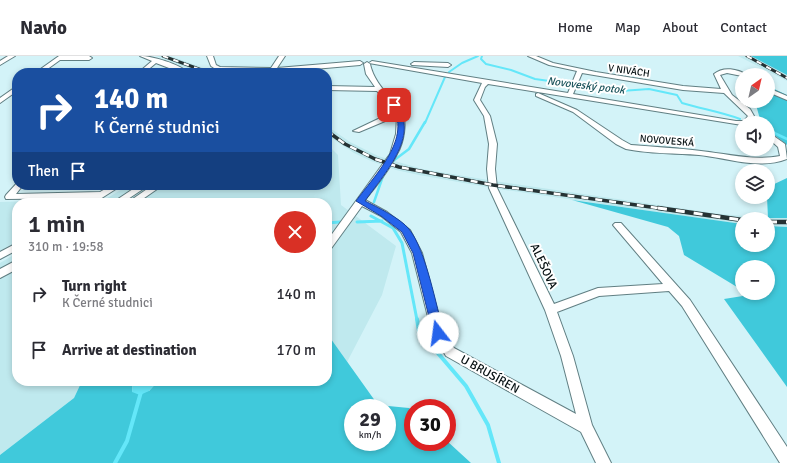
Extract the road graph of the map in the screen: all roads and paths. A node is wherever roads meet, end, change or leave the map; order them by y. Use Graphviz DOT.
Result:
graph roads {
  1 [pos="12,56"];
  2 [pos="142,56"];
  3 [pos="210,56"];
  4 [pos="282,56"];
  5 [pos="355,56"];
  6 [pos="531,56"];
  7 [pos="60,57"];
  8 [pos="89,58"];
  9 [pos="156,60"];
  10 [pos="0,63"];
  11 [pos="365,63"];
  12 [pos="395,65"];
  13 [pos="448,65"];
  14 [pos="45,68"];
  15 [pos="147,68"];
  16 [pos="174,68"];
  17 [pos="217,68"];
  18 [pos="274,68"];
  19 [pos="313,68"];
  20 [pos="580,71"];
  21 [pos="735,72"];
  22 [pos="487,81"];
  23 [pos="508,85"];
  24 [pos="332,88"];
  25 [pos="379,89"];
  26 [pos="12,91"];
  27 [pos="726,91"];
  28 [pos="775,93"];
  29 [pos="570,95"];
  30 [pos="3,97"];
  31 [pos="787,98"];
  32 [pos="0,101"];
  33 [pos="399,112"];
  34 [pos="750,116"];
  35 [pos="735,122"];
  36 [pos="357,131"];
  37 [pos="775,140"];
  38 [pos="14,190"];
  39 [pos="110,190"];
  40 [pos="137,190"];
  41 [pos="151,190"];
  42 [pos="101,195"];
  43 [pos="96,198"];
  44 [pos="124,198"];
  45 [pos="139,198"];
  46 [pos="360,201"];
  47 [pos="618,225"];
  48 [pos="332,241"];
  49 [pos="12,249"];
  50 [pos="0,256"];
  51 [pos="12,267"];
  52 [pos="0,274"];
  53 [pos="673,287"];
  54 [pos="551,310"];
  55 [pos="586,427"];
  56 [pos="787,460"];
  57 [pos="604,463"];
  1 -- 10 [label="street"];
  2 -- 9 [label="street"];
  3 -- 17 [label="street, NOVOVESKÁ"];
  4 -- 18 [label="street"];
  5 -- 11 [label="street"];
  6 -- 20 [label="street, V NIVÁCH"];
  7 -- 8 [label="street"];
  7 -- 14 [label="street"];
  9 -- 15 [label="street"];
  9 -- 16 [label="street"];
  11 -- 12 [label="street, NOVOVESKÁ"];
  11 -- 19 [label="street, NOVOVESKÁ"];
  11 -- 25 [label="street"];
  12 -- 13 [label="street, NOVOVESKÁ"];
  12 -- 22 [label="street, NOVOVESKÁ"];
  20 -- 27 [label="street, V NIVÁCH"];
  20 -- 29 [label="street"];
  21 -- 27 [label="street, NOVOVESKÁ"];
  22 -- 23 [label="street, NOVOVESKÁ"];
  22 -- 54 [label="street, ALEŠOVA"];
  23 -- 29 [label="street, NOVOVESKÁ"];
  23 -- 37 [label="street, NOVOVESKÁ"];
  24 -- 25 [label="street"];
  25 -- 33 [label="street"];
  26 -- 30 [label="street"];
  27 -- 34 [label="street, NOVOVESKÁ"];
  28 -- 31 [label="street"];
  29 -- 35 [label="street, NOVOVESKÁ"];
  30 -- 32 [label="street"];
  33 -- 36 [label="street"];
  33 -- 46 [label="street"];
  38 -- 42 [label="street"];
  39 -- 42 [label="street"];
  40 -- 44 [label="street"];
  41 -- 45 [label="street"];
  42 -- 43 [label="street"];
  46 -- 48 [label="street"];
  46 -- 55 [label="street, U BRUSÍREN"];
  47 -- 53 [label="street"];
  49 -- 50 [label="street"];
  51 -- 52 [label="street"];
  53 -- 54 [label="street"];
  53 -- 56 [label="street"];
  54 -- 55 [label="street, ALEŠOVA"];
  55 -- 57 [label="street, ALEŠOVA"];
}
